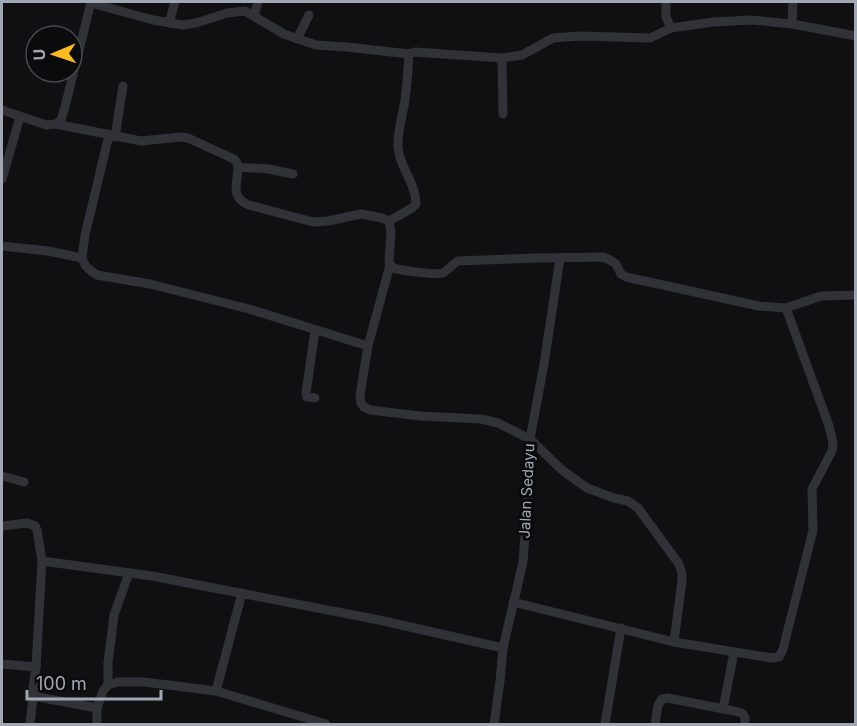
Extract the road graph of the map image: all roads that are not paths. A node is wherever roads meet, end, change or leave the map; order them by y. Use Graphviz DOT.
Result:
graph roads {
  1 [pos="91,2"];
  2 [pos="175,2"];
  3 [pos="258,2"];
  4 [pos="666,2"];
  5 [pos="793,2"];
  6 [pos="309,15"];
  7 [pos="254,16"];
  8 [pos="170,23"];
  9 [pos="792,24"];
  10 [pos="672,28"];
  11 [pos="855,36"];
  12 [pos="297,39"];
  13 [pos="409,54"];
  14 [pos="502,58"];
  15 [pos="123,86"];
  16 [pos="2,110"];
  17 [pos="503,114"];
  18 [pos="20,117"];
  19 [pos="56,124"];
  20 [pos="112,136"];
  21 [pos="238,167"];
  22 [pos="293,174"];
  23 [pos="2,179"];
  24 [pos="389,221"];
  25 [pos="2,246"];
  26 [pos="82,258"];
  27 [pos="560,258"];
  28 [pos="390,265"];
  29 [pos="855,295"];
  30 [pos="786,308"];
  31 [pos="315,330"];
  32 [pos="368,346"];
  33 [pos="315,398"];
  34 [pos="530,439"];
  35 [pos="2,476"];
  36 [pos="24,482"];
  37 [pos="2,526"];
  38 [pos="42,561"];
  39 [pos="129,573"];
  40 [pos="242,593"];
  41 [pos="513,602"];
  42 [pos="621,628"];
  43 [pos="674,642"];
  44 [pos="503,648"];
  45 [pos="734,652"];
  46 [pos="2,664"];
  47 [pos="36,667"];
  48 [pos="108,685"];
  49 [pos="34,690"];
  50 [pos="216,690"];
  51 [pos="97,708"];
  52 [pos="723,709"];
  53 [pos="30,724"];
  54 [pos="97,724"];
  55 [pos="327,724"];
  56 [pos="494,724"];
  57 [pos="604,724"];
  58 [pos="655,724"];
  59 [pos="745,724"];
  1 -- 8 [label="street"];
  1 -- 19 [label="street"];
  2 -- 8 [label="street"];
  3 -- 7 [label="street"];
  4 -- 10 [label="street"];
  5 -- 9 [label="street"];
  6 -- 12 [label="street"];
  7 -- 8 [label="street"];
  7 -- 12 [label="street"];
  9 -- 10 [label="street"];
  9 -- 11 [label="street"];
  10 -- 14 [label="street"];
  12 -- 13 [label="street"];
  13 -- 14 [label="street"];
  13 -- 24 [label="street"];
  14 -- 17 [label="street"];
  15 -- 20 [label="street"];
  16 -- 18 [label="street"];
  18 -- 19 [label="street"];
  18 -- 23 [label="street"];
  19 -- 20 [label="street"];
  20 -- 21 [label="street"];
  20 -- 26 [label="street"];
  21 -- 22 [label="street"];
  21 -- 24 [label="street"];
  24 -- 28 [label="street"];
  25 -- 26 [label="street"];
  26 -- 31 [label="street"];
  27 -- 28 [label="street"];
  27 -- 30 [label="street"];
  27 -- 34 [label="street, Jalan Sedayu"];
  28 -- 32 [label="street"];
  29 -- 30 [label="street"];
  30 -- 45 [label="street"];
  31 -- 32 [label="street"];
  31 -- 33 [label="street"];
  32 -- 34 [label="street"];
  34 -- 41 [label="street, Jalan Sedayu"];
  34 -- 43 [label="street"];
  35 -- 36 [label="street"];
  37 -- 38 [label="street"];
  38 -- 39 [label="street"];
  38 -- 47 [label="street"];
  39 -- 40 [label="street"];
  39 -- 48 [label="street"];
  40 -- 44 [label="street"];
  40 -- 50 [label="street"];
  41 -- 42 [label="street"];
  41 -- 44 [label="street, Jalan Sedayu"];
  42 -- 43 [label="street"];
  42 -- 57 [label="street"];
  43 -- 45 [label="street"];
  44 -- 56 [label="street, Jalan Sedayu"];
  45 -- 52 [label="street"];
  46 -- 47 [label="street"];
  47 -- 49 [label="street"];
  48 -- 50 [label="street"];
  48 -- 51 [label="street"];
  49 -- 51 [label="street"];
  49 -- 53 [label="street"];
  50 -- 55 [label="street"];
  51 -- 54 [label="street"];
  52 -- 58 [label="street"];
  52 -- 59 [label="street"];
}
